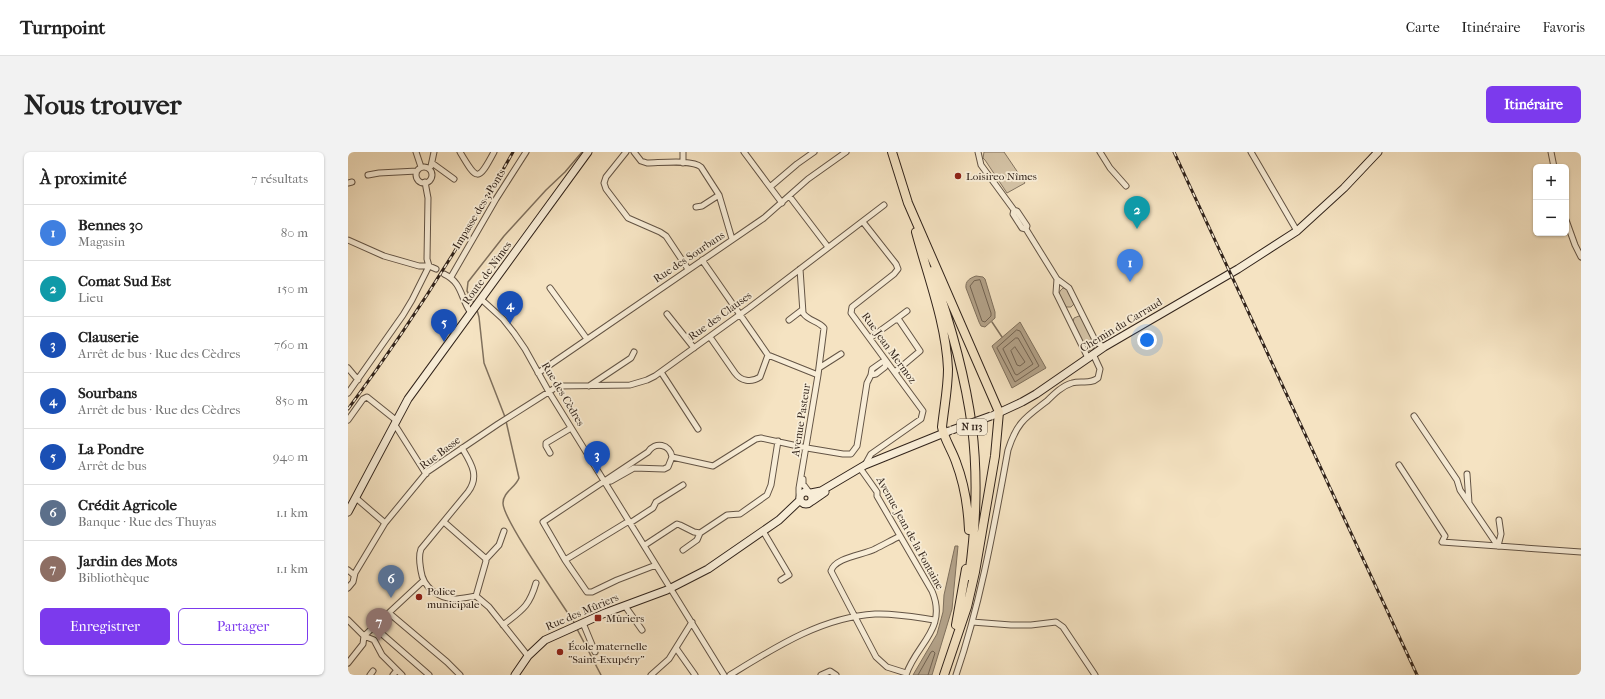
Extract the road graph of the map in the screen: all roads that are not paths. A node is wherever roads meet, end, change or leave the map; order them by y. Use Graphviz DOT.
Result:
graph roads {
  1 [pos="416,152"];
  2 [pos="434,152"];
  3 [pos="460,152"];
  4 [pos="494,152"];
  5 [pos="526,152"];
  6 [pos="588,152"];
  7 [pos="626,152"];
  8 [pos="634,152"];
  9 [pos="683,152"];
  10 [pos="744,152"];
  11 [pos="814,152"];
  12 [pos="846,152"];
  13 [pos="887,152"];
  14 [pos="892,152"];
  15 [pos="978,152"];
  16 [pos="1100,152"];
  17 [pos="1251,152"];
  18 [pos="1378,152"];
  19 [pos="1551,152"];
  20 [pos="683,163"];
  21 [pos="432,164"];
  22 [pos="1553,164"];
  23 [pos="429,168"];
  24 [pos="419,169"];
  25 [pos="368,176"];
  26 [pos="454,178"];
  27 [pos="425,182"];
  28 [pos="1126,186"];
  29 [pos="770,187"];
  30 [pos="903,190"];
  31 [pos="719,195"];
  32 [pos="790,197"];
  33 [pos="782,203"];
  34 [pos="908,203"];
  35 [pos="884,205"];
  36 [pos="696,207"];
  37 [pos="863,222"];
  38 [pos="1569,228"];
  39 [pos="1297,231"];
  40 [pos="732,239"];
  41 [pos="348,240"];
  42 [pos="828,247"];
  43 [pos="1581,257"];
  44 [pos="702,260"];
  45 [pos="429,266"];
  46 [pos="436,269"];
  47 [pos="688,269"];
  48 [pos="800,269"];
  49 [pos="444,274"];
  50 [pos="451,277"];
  51 [pos="1057,279"];
  52 [pos="550,288"];
  53 [pos="481,299"];
  54 [pos="802,310"];
  55 [pos="907,311"];
  56 [pos="471,313"];
  57 [pos="667,314"];
  58 [pos="739,315"];
  59 [pos="789,320"];
  60 [pos="896,320"];
  61 [pos="710,337"];
  62 [pos="587,338"];
  63 [pos="870,338"];
  64 [pos="1104,347"];
  65 [pos="694,348"];
  66 [pos="634,352"];
  67 [pos="841,354"];
  68 [pos="768,356"];
  69 [pos="1090,356"];
  70 [pos="886,362"];
  71 [pos="348,368"];
  72 [pos="819,368"];
  73 [pos="661,372"];
  74 [pos="894,372"];
  75 [pos="538,373"];
  76 [pos="818,375"];
  77 [pos="358,380"];
  78 [pos="589,386"];
  79 [pos="348,392"];
  80 [pos="549,392"];
  81 [pos="995,414"];
  82 [pos="1414,416"];
  83 [pos="348,420"];
  84 [pos="396,423"];
  85 [pos="571,428"];
  86 [pos="698,429"];
  87 [pos="943,434"];
  88 [pos="778,441"];
  89 [pos="462,448"];
  90 [pos="807,448"];
  91 [pos="550,453"];
  92 [pos="672,457"];
  93 [pos="863,466"];
  94 [pos="1399,466"];
  95 [pos="802,472"];
  96 [pos="426,474"];
  97 [pos="1467,474"];
  98 [pos="605,482"];
  99 [pos="683,484"];
  100 [pos="356,498"];
  101 [pos="809,498"];
  102 [pos="799,499"];
  103 [pos="1469,503"];
  104 [pos="348,512"];
  105 [pos="779,520"];
  106 [pos="1499,520"];
  107 [pos="444,522"];
  108 [pos="630,522"];
  109 [pos="385,523"];
  110 [pos="504,531"];
  111 [pos="764,531"];
  112 [pos="700,533"];
  113 [pos="900,536"];
  114 [pos="645,545"];
  115 [pos="1498,546"];
  116 [pos="683,550"];
  117 [pos="1581,552"];
  118 [pos="486,559"];
  119 [pos="565,560"];
  120 [pos="656,566"];
  121 [pos="348,570"];
  122 [pos="354,576"];
  123 [pos="781,580"];
  124 [pos="423,581"];
  125 [pos="536,583"];
  126 [pos="348,588"];
  127 [pos="670,588"];
  128 [pos="476,596"];
  129 [pos="625,606"];
  130 [pos="389,613"];
  131 [pos="854,618"];
  132 [pos="348,620"];
  133 [pos="935,620"];
  134 [pos="692,622"];
  135 [pos="972,622"];
  136 [pos="582,624"];
  137 [pos="503,625"];
  138 [pos="374,626"];
  139 [pos="642,630"];
  140 [pos="364,636"];
  141 [pos="676,648"];
  142 [pos="595,652"];
  143 [pos="528,656"];
  144 [pos="950,658"];
  145 [pos="348,663"];
  146 [pos="397,670"];
  147 [pos="906,674"];
  148 [pos="393,675"];
  149 [pos="402,675"];
  150 [pos="429,675"];
  151 [pos="460,675"];
  152 [pos="515,675"];
  153 [pos="652,675"];
  154 [pos="695,675"];
  155 [pos="724,675"];
  156 [pos="730,675"];
  157 [pos="821,675"];
  158 [pos="836,675"];
  159 [pos="944,675"];
  160 [pos="956,675"];
  161 [pos="1095,675"];
  1 -- 24 [label="street"];
  2 -- 21 [label="street"];
  3 -- 4 [label="street"];
  5 -- 50 [label="street, Impasse des 3 Ponts"];
  6 -- 53 [label="street, Route de Nîmes"];
  7 -- 47 [label="street"];
  8 -- 20 [label="street"];
  9 -- 20 [label="street"];
  10 -- 29 [label="street"];
  11 -- 29 [label="street"];
  12 -- 32 [label="street, Rue des Sourbans"];
  13 -- 30 [label="main road, N 113"];
  14 -- 30 [label="main road, N 113"];
  15 -- 51 [label="street"];
  16 -- 28 [label="street"];
  17 -- 39 [label="street"];
  18 -- 39 [label="street, Chemin du Carraud"];
  19 -- 22 [label="street"];
  20 -- 31 [label="street"];
  21 -- 23 [label="street"];
  21 -- 26 [label="street"];
  23 -- 24 [label="street"];
  23 -- 27 [label="street"];
  24 -- 25 [label="street"];
  24 -- 27 [label="street"];
  27 -- 45 [label="street"];
  29 -- 33 [label="street"];
  30 -- 34 [label="main road, N 113"];
  31 -- 36 [label="street"];
  31 -- 40 [label="street"];
  32 -- 33 [label="street, Rue des Sourbans"];
  32 -- 42 [label="street"];
  33 -- 40 [label="street, Rue des Sourbans"];
  34 -- 81 [label="main road"];
  34 -- 87 [label="main road"];
  34 -- 144 [label="main road, N 113"];
  35 -- 37 [label="street, Rue des Clauses"];
  37 -- 42 [label="street, Rue des Clauses"];
  37 -- 63 [label="street, Rue Jean Mermoz"];
  38 -- 43 [label="street"];
  39 -- 64 [label="street, Chemin du Carraud"];
  40 -- 44 [label="street, Rue des Sourbans"];
  41 -- 45 [label="street"];
  42 -- 48 [label="street, Rue des Clauses"];
  44 -- 47 [label="street, Rue des Sourbans"];
  44 -- 58 [label="street"];
  45 -- 46 [label="street"];
  45 -- 77 [label="street"];
  47 -- 62 [label="street, Rue des Sourbans"];
  48 -- 54 [label="street"];
  48 -- 58 [label="street, Rue des Clauses"];
  49 -- 50 [label="street"];
  50 -- 56 [label="street"];
  51 -- 64 [label="street"];
  51 -- 69 [label="street"];
  52 -- 62 [label="street"];
  53 -- 56 [label="street, Route de Nîmes"];
  53 -- 75 [label="street, Rue des Cèdres"];
  54 -- 59 [label="street"];
  54 -- 72 [label="street"];
  55 -- 60 [label="street"];
  56 -- 84 [label="street, Route de Nîmes"];
  57 -- 65 [label="street"];
  58 -- 61 [label="street, Rue des Clauses"];
  58 -- 68 [label="street"];
  60 -- 63 [label="street"];
  60 -- 74 [label="street"];
  61 -- 65 [label="street, Rue des Clauses"];
  61 -- 68 [label="street"];
  62 -- 75 [label="street, Rue des Sourbans"];
  63 -- 70 [label="street, Rue Jean Mermoz"];
  64 -- 69 [label="street, Chemin du Carraud"];
  65 -- 73 [label="street, Rue des Clauses"];
  66 -- 78 [label="street"];
  67 -- 72 [label="street"];
  68 -- 76 [label="street, Avenue Pasteur"];
  69 -- 81 [label="street, Chemin du Carraud"];
  69 -- 135 [label="street"];
  70 -- 74 [label="street, Rue Jean Mermoz"];
  70 -- 90 [label="street"];
  71 -- 77 [label="street"];
  72 -- 76 [label="street"];
  73 -- 78 [label="street, Rue des Clauses"];
  73 -- 86 [label="street"];
  74 -- 93 [label="street, Rue Jean Mermoz"];
  75 -- 80 [label="street, Rue des Cèdres"];
  76 -- 90 [label="street, Avenue Pasteur"];
  77 -- 79 [label="street"];
  78 -- 80 [label="street, Rue des Clauses"];
  80 -- 85 [label="street, Rue des Cèdres"];
  80 -- 89 [label="street, Rue Basse"];
  81 -- 87 [label="street, Chemin du Carraud, bridge"];
  81 -- 144 [label="main road"];
  82 -- 103 [label="street"];
  83 -- 84 [label="street"];
  84 -- 96 [label="street"];
  84 -- 100 [label="street, Route de Nîmes"];
  85 -- 91 [label="street"];
  85 -- 98 [label="street, Rue des Cèdres"];
  87 -- 93 [label="street, Chemin du Carraud"];
  87 -- 144 [label="main road"];
  88 -- 90 [label="street"];
  88 -- 92 [label="street"];
  88 -- 112 [label="street"];
  89 -- 96 [label="street, Rue Basse"];
  89 -- 107 [label="street"];
  90 -- 95 [label="street, Avenue Pasteur"];
  92 -- 98 [label="street"];
  92 -- 98 [label="street"];
  93 -- 101 [label="street, Chemin du Carraud"];
  93 -- 113 [label="street, Avenue Jean de la Fontaine"];
  94 -- 115 [label="street"];
  95 -- 101 [label="street, Avenue Pasteur"];
  95 -- 102 [label="street, Avenue Pasteur"];
  96 -- 109 [label="street, Rue Basse"];
  97 -- 103 [label="street"];
  98 -- 108 [label="street, Rue des Cèdres"];
  98 -- 119 [label="street"];
  99 -- 108 [label="street"];
  100 -- 104 [label="street, Route de Nîmes"];
  100 -- 109 [label="street"];
  101 -- 102 [label="street, Chemin du Carraud"];
  101 -- 102 [label="street"];
  101 -- 105 [label="street, Chemin du Carraud"];
  102 -- 105 [label="street, Chemin du Carraud"];
  103 -- 115 [label="street"];
  105 -- 111 [label="street, Chemin du Carraud"];
  106 -- 115 [label="street"];
  107 -- 118 [label="street"];
  107 -- 124 [label="street"];
  108 -- 114 [label="street, Rue des Cèdres"];
  108 -- 119 [label="street"];
  109 -- 122 [label="street, Rue Basse"];
  110 -- 118 [label="street"];
  111 -- 123 [label="street"];
  111 -- 127 [label="street, Chemin du Carraud"];
  112 -- 114 [label="street"];
  112 -- 116 [label="street"];
  113 -- 131 [label="street"];
  113 -- 133 [label="street, Avenue Jean de la Fontaine"];
  114 -- 120 [label="street, Rue des Cèdres"];
  115 -- 117 [label="street"];
  118 -- 128 [label="street"];
  119 -- 120 [label="street"];
  120 -- 127 [label="street, Rue des Cèdres"];
  121 -- 122 [label="street"];
  122 -- 126 [label="street, Rue Basse"];
  124 -- 128 [label="street"];
  124 -- 130 [label="street"];
  125 -- 137 [label="street"];
  127 -- 129 [label="street, Rue des Mûriers"];
  127 -- 134 [label="street, Rue des Cèdres"];
  128 -- 137 [label="street"];
  129 -- 136 [label="street, Rue des Mûriers"];
  129 -- 139 [label="street"];
  130 -- 138 [label="street"];
  130 -- 151 [label="street"];
  131 -- 133 [label="street"];
  131 -- 147 [label="street"];
  131 -- 156 [label="street"];
  132 -- 140 [label="street"];
  133 -- 147 [label="street, Avenue Jean de la Fontaine"];
  134 -- 141 [label="street"];
  134 -- 155 [label="street, Rue des Cèdres"];
  135 -- 160 [label="street"];
  135 -- 161 [label="street"];
  136 -- 142 [label="street"];
  136 -- 143 [label="street, Rue des Mûriers"];
  137 -- 143 [label="street"];
  138 -- 140 [label="street"];
  138 -- 150 [label="street"];
  140 -- 145 [label="street"];
  140 -- 146 [label="street"];
  141 -- 153 [label="street"];
  141 -- 154 [label="street"];
  143 -- 152 [label="street, Rue des Mûriers"];
  144 -- 159 [label="main road, N 113"];
  146 -- 148 [label="street"];
  146 -- 149 [label="street"];
  157 -- 158 [label="street"];
}
